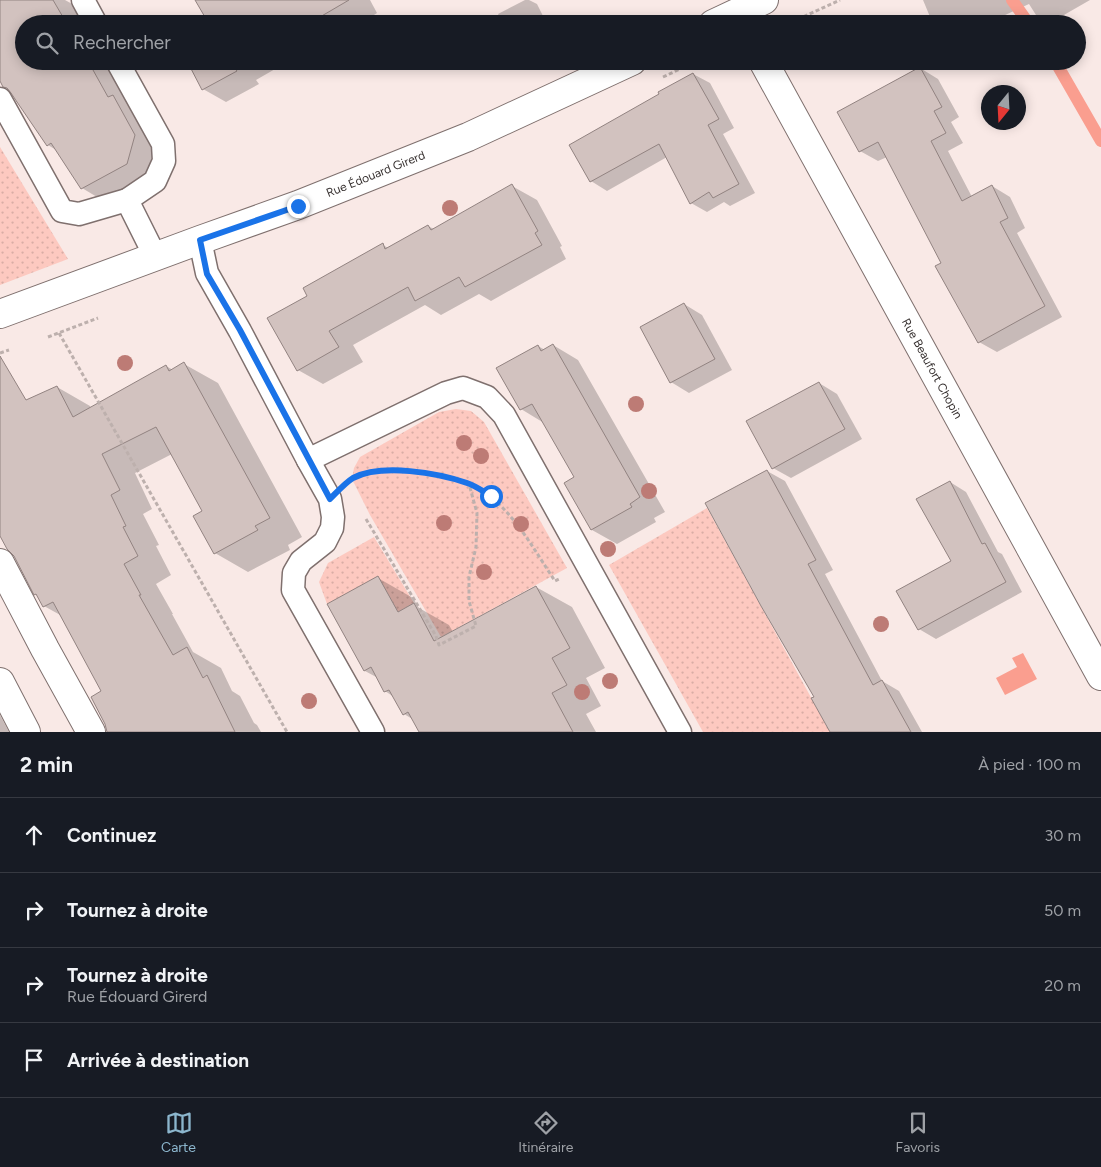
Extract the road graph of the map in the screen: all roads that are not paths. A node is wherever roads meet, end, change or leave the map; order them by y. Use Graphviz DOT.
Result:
graph roads {
  1 [pos="82,0"];
  2 [pos="764,0"];
  3 [pos="91,15"];
  4 [pos="744,15"];
  5 [pos="122,70"];
  6 [pos="613,70"];
  7 [pos="768,70"];
  8 [pos="0,99"];
  9 [pos="127,200"];
  10 [pos="200,240"];
  11 [pos="155,256"];
  12 [pos="0,314"];
  13 [pos="308,460"];
  14 [pos="0,564"];
  15 [pos="1101,676"];
  16 [pos="0,682"];
  17 [pos="26,732"];
  18 [pos="91,732"];
  19 [pos="373,732"];
  20 [pos="680,732"];
  1 -- 3 [label="lane"];
  2 -- 4 [label="street"];
  5 -- 9 [label="lane"];
  6 -- 10 [label="street, Rue Édouard Girerd"];
  7 -- 15 [label="street, Rue Beaufort Chopin"];
  8 -- 9 [label="lane"];
  9 -- 11 [label="lane"];
  10 -- 11 [label="street, Rue Édouard Girerd"];
  10 -- 13 [label="lane"];
  11 -- 12 [label="street, Rue Édouard Girerd"];
  13 -- 19 [label="lane"];
  13 -- 20 [label="lane"];
  14 -- 18 [label="street"];
  16 -- 17 [label="street"];
}
